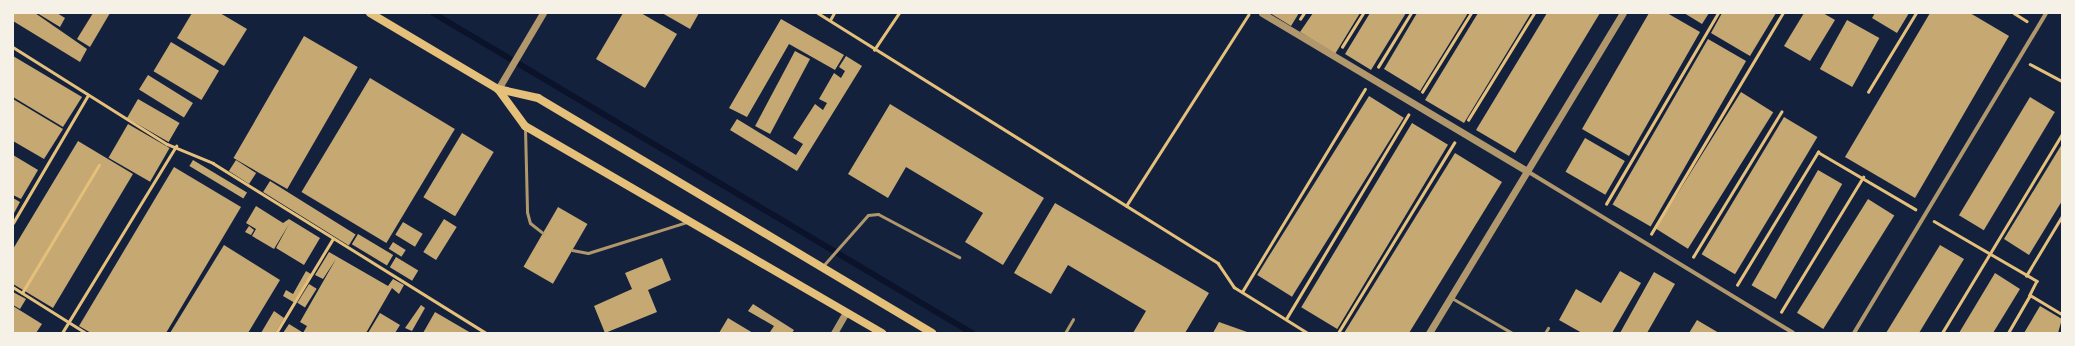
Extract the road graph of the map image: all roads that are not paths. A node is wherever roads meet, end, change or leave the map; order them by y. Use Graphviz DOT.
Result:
graph roads {
  1 [pos="370,13"];
  2 [pos="543,13"];
  3 [pos="1262,13"];
  4 [pos="1622,13"];
  5 [pos="2046,13"];
  6 [pos="498,89"];
  7 [pos="525,126"];
  8 [pos="1527,171"];
  9 [pos="692,221"];
  10 [pos="543,233"];
  11 [pos="572,250"];
  12 [pos="959,257"];
  13 [pos="822,267"];
  14 [pos="1450,297"];
  15 [pos="846,312"];
  16 [pos="1073,319"];
  17 [pos="1548,328"];
  18 [pos="834,333"];
  19 [pos="882,333"];
  20 [pos="932,333"];
  21 [pos="1065,333"];
  22 [pos="1429,333"];
  23 [pos="1512,333"];
  24 [pos="1546,333"];
  25 [pos="1793,333"];
  26 [pos="1854,333"];
  1 -- 6 [label="main road"];
  2 -- 6 [label="street"];
  3 -- 8 [label="street"];
  4 -- 8 [label="street"];
  5 -- 26 [label="street"];
  6 -- 7 [label="main road"];
  6 -- 13 [label="main road"];
  7 -- 9 [label="main road"];
  7 -- 10 [label="lane"];
  8 -- 14 [label="street"];
  8 -- 25 [label="street"];
  9 -- 11 [label="lane"];
  9 -- 15 [label="main road"];
  12 -- 13 [label="lane"];
  13 -- 20 [label="main road"];
  14 -- 22 [label="street"];
  14 -- 23 [label="lane"];
  15 -- 18 [label="street"];
  15 -- 19 [label="main road"];
  16 -- 21 [label="lane"];
  17 -- 24 [label="lane"];
}
